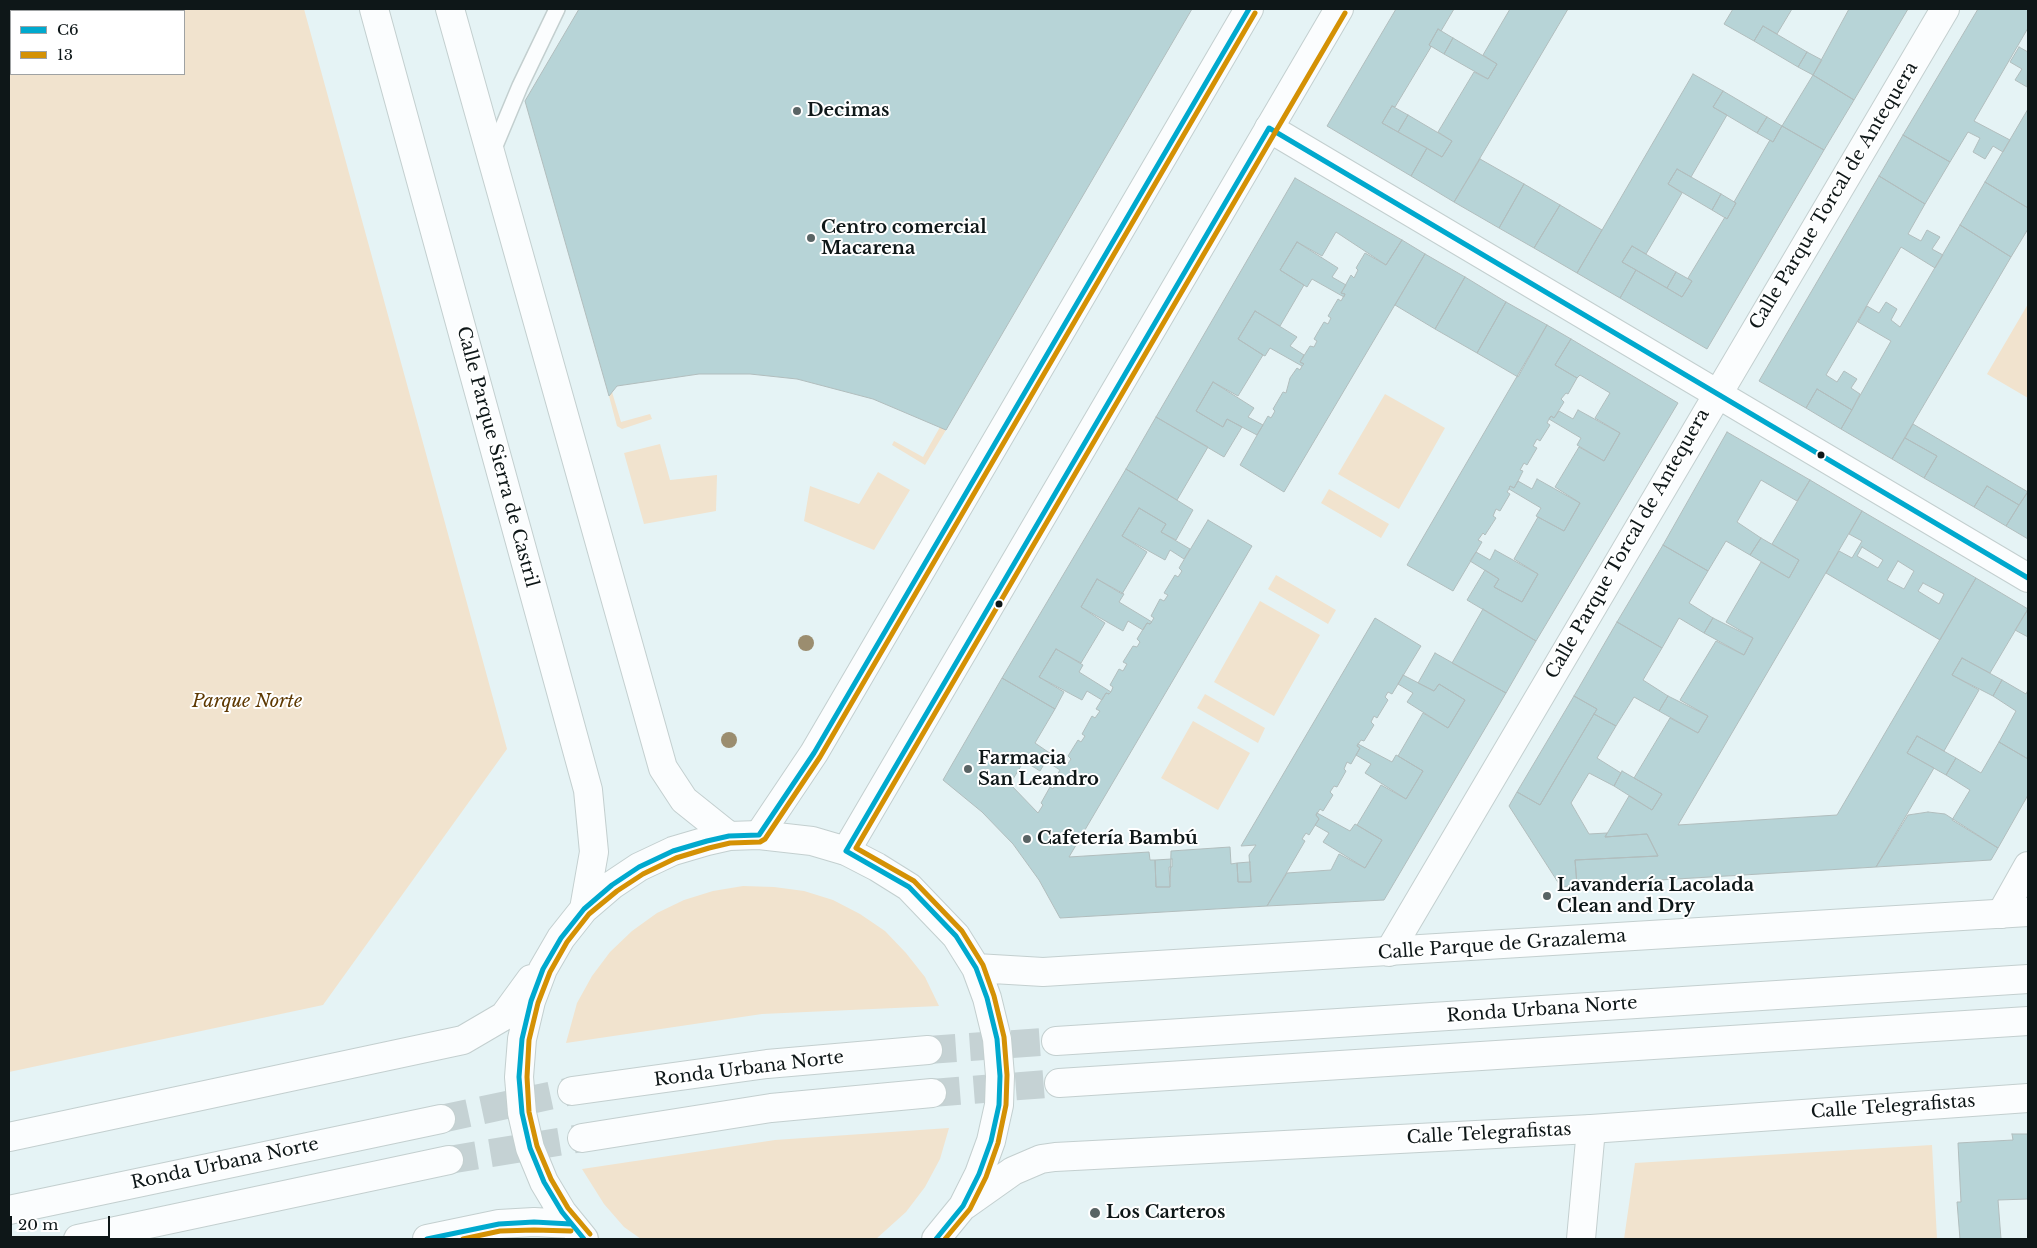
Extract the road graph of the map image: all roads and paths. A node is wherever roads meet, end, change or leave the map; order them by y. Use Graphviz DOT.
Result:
graph roads {
  1 [pos="374,9"];
  2 [pos="450,9"];
  3 [pos="557,9"];
  4 [pos="1249,9"];
  5 [pos="1339,9"];
  6 [pos="1945,9"];
  7 [pos="1270,128"];
  8 [pos="491,154"];
  9 [pos="1718,392"];
  10 [pos="2028,578"];
  11 [pos="729,836"];
  12 [pos="759,836"];
  13 [pos="846,851"];
  14 [pos="2028,866"];
  15 [pos="584,909"];
  16 [pos="2028,912"];
  17 [pos="2000,914"];
  18 [pos="561,938"];
  19 [pos="1389,952"];
  20 [pos="976,968"];
  21 [pos="2028,979"];
  22 [pos="2028,1021"];
  23 [pos="1056,1042"];
  24 [pos="928,1050"];
  25 [pos="1060,1083"];
  26 [pos="572,1091"];
  27 [pos="932,1093"];
  28 [pos="2028,1098"];
  29 [pos="441,1119"];
  30 [pos="1591,1129"];
  31 [pos="9,1137"];
  32 [pos="582,1138"];
  33 [pos="449,1160"];
  34 [pos="963,1206"];
  35 [pos="9,1210"];
  36 [pos="578,1231"];
  37 [pos="78,1239"];
  38 [pos="427,1239"];
  39 [pos="936,1239"];
  40 [pos="1581,1239"];
  1 -- 15 [label="main road, Calle Parque Sierra de Castril"];
  2 -- 8 [label="main road"];
  3 -- 8 [label="lane"];
  4 -- 12 [label="main road"];
  5 -- 7 [label="main road"];
  6 -- 9 [label="main road, Calle Parque Torcal de Antequera"];
  7 -- 9 [label="main road"];
  7 -- 13 [label="main road"];
  8 -- 11 [label="main road"];
  9 -- 10 [label="main road"];
  9 -- 19 [label="main road, Calle Parque Torcal de Antequera"];
  11 -- 12 [label="main road"];
  11 -- 15 [label="main road"];
  12 -- 13 [label="main road"];
  13 -- 20 [label="main road"];
  14 -- 17 [label="main road"];
  15 -- 18 [label="main road"];
  16 -- 17 [label="main road, Calle Parque de Grazalema"];
  17 -- 19 [label="main road, Calle Parque de Grazalema"];
  18 -- 31 [label="main road"];
  18 -- 36 [label="main road"];
  19 -- 20 [label="main road, Calle Parque de Grazalema"];
  20 -- 34 [label="main road"];
  21 -- 23 [label="main road, Ronda Urbana Norte"];
  22 -- 25 [label="main road"];
  24 -- 26 [label="main road, Ronda Urbana Norte"];
  27 -- 32 [label="main road"];
  28 -- 30 [label="main road, Calle Telegrafistas"];
  29 -- 35 [label="main road, Ronda Urbana Norte"];
  30 -- 34 [label="main road, Calle Telegrafistas"];
  30 -- 40 [label="main road"];
  33 -- 37 [label="main road"];
  34 -- 39 [label="main road"];
  36 -- 38 [label="main road"];
}
